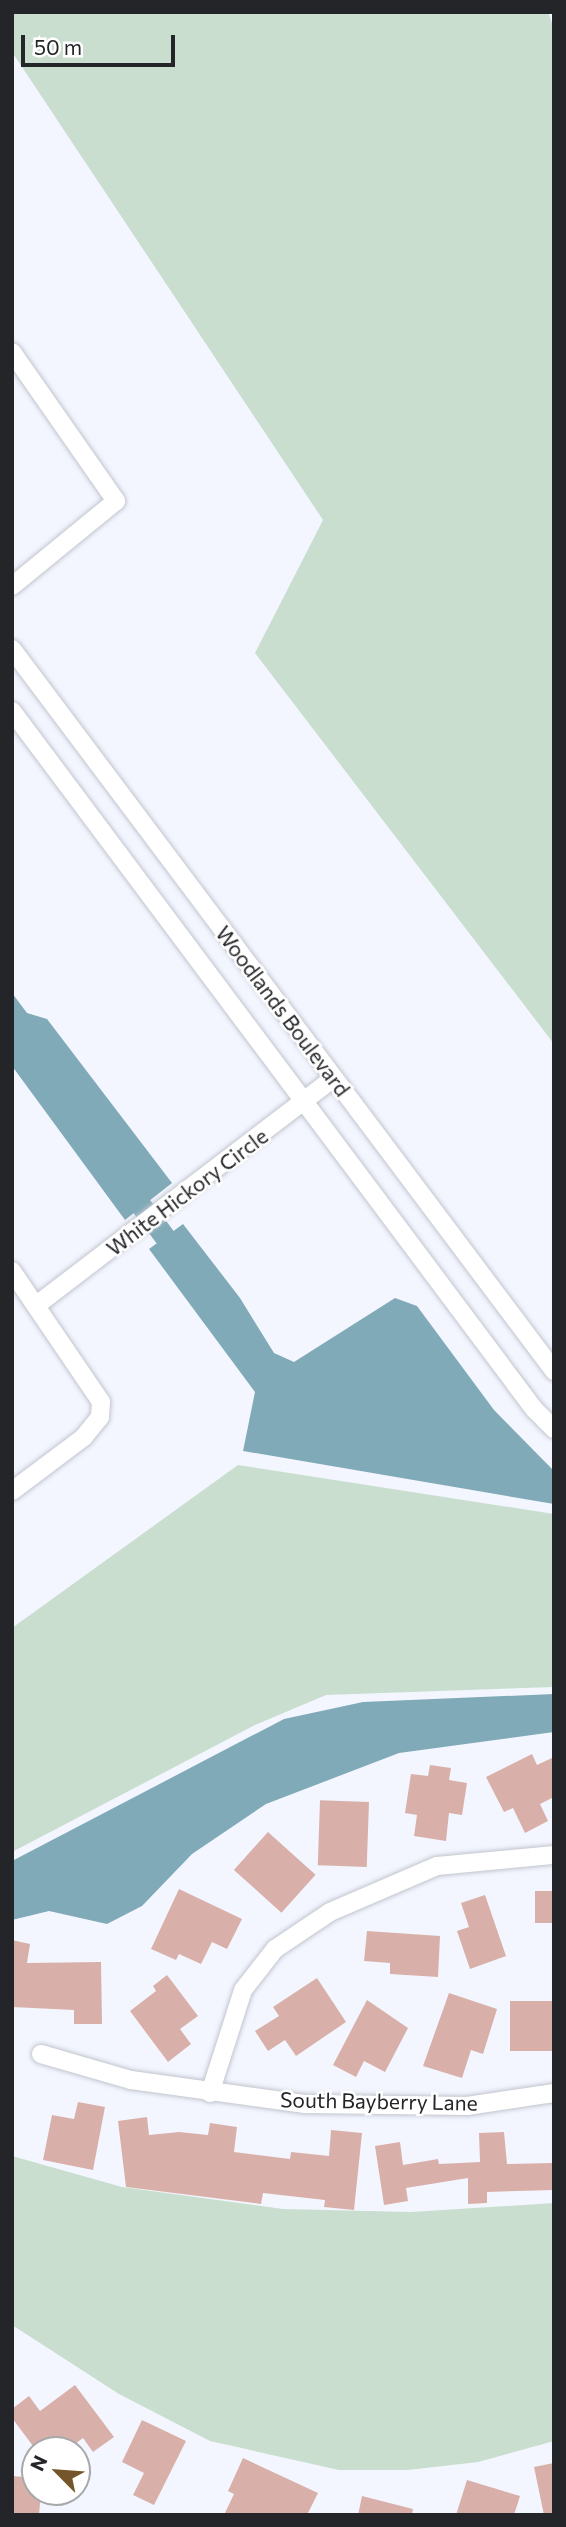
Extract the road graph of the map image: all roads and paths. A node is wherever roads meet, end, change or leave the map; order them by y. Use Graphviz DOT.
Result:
graph roads {
  1 [pos="12,352"];
  2 [pos="12,586"];
  3 [pos="12,649"];
  4 [pos="12,711"];
  5 [pos="334,1079"];
  6 [pos="305,1103"];
  7 [pos="12,1271"];
  8 [pos="38,1304"];
  9 [pos="554,1371"];
  10 [pos="554,1429"];
  11 [pos="12,1491"];
  12 [pos="554,1855"];
  13 [pos="41,2054"];
  14 [pos="554,2092"];
  15 [pos="210,2093"];
  1 -- 2 [label="street"];
  3 -- 5 [label="street, Woodlands Boulevard"];
  4 -- 6 [label="street, Woodlands Boulevard"];
  5 -- 6 [label="street, White Hickory Circle"];
  5 -- 9 [label="street, Woodlands Boulevard"];
  6 -- 8 [label="street, White Hickory Circle"];
  6 -- 10 [label="street, Woodlands Boulevard"];
  7 -- 8 [label="street"];
  8 -- 11 [label="street"];
  12 -- 15 [label="street"];
  13 -- 15 [label="street, South Bayberry Lane"];
  14 -- 15 [label="street, South Bayberry Lane"];
}
